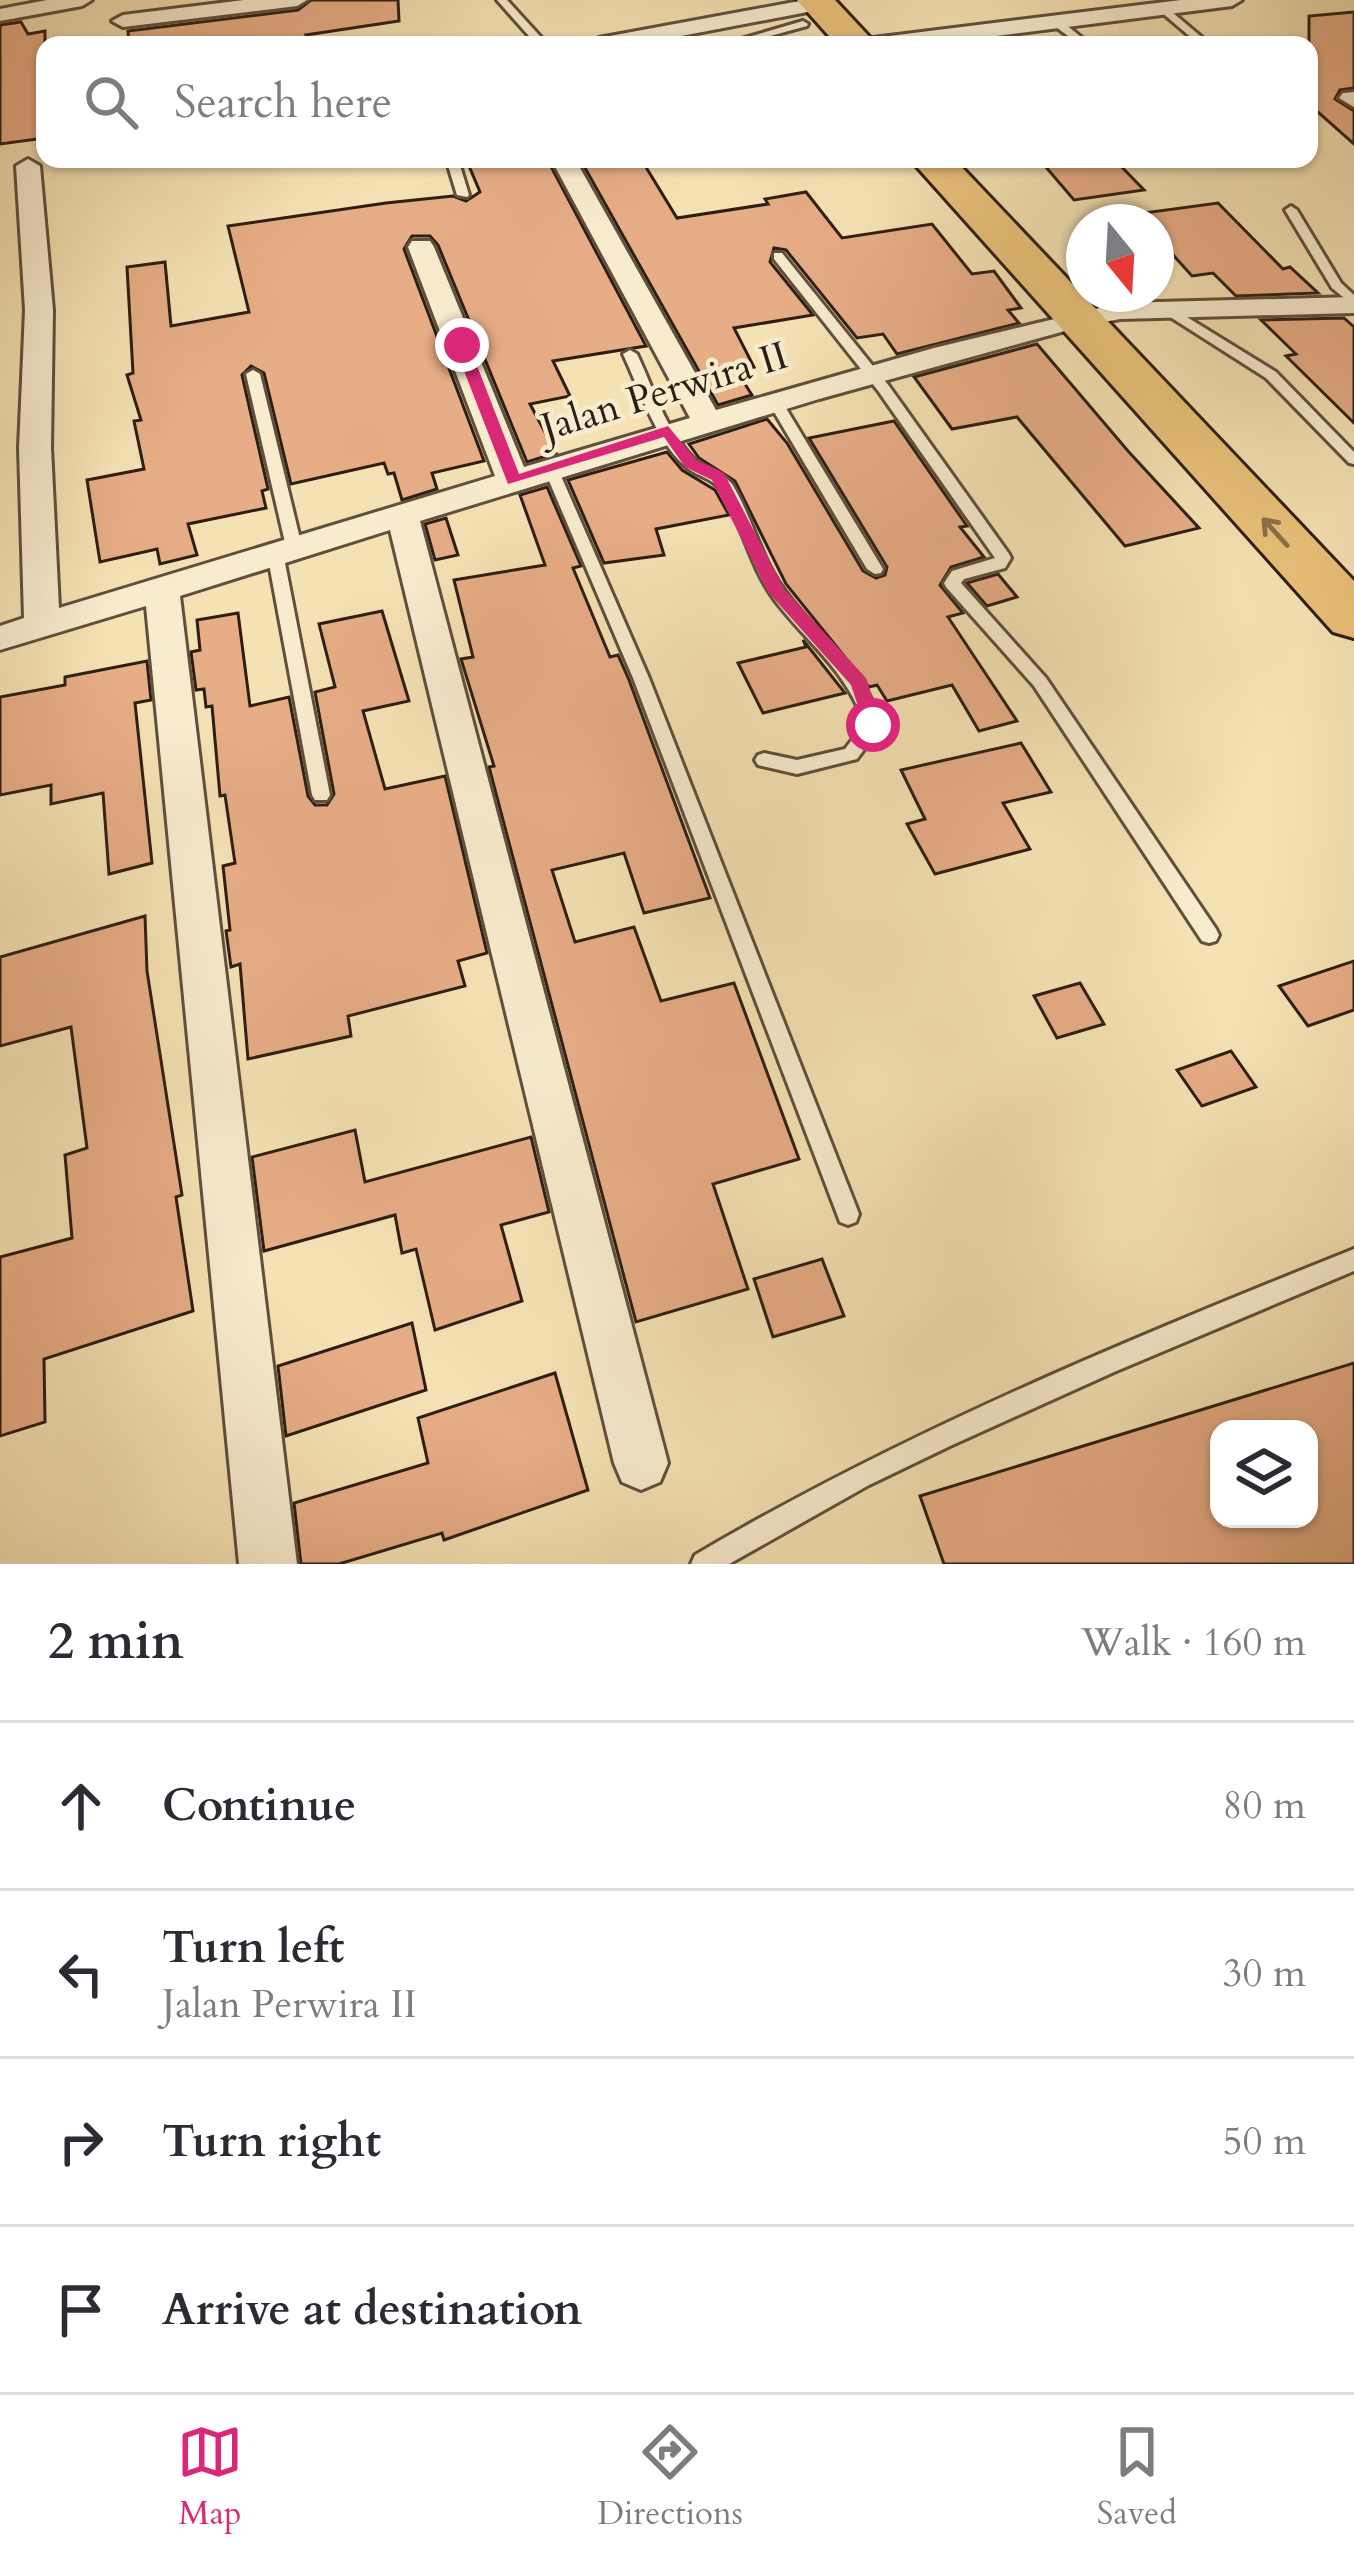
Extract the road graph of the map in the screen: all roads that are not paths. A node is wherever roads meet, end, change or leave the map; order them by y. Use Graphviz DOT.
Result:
graph roads {
  1 [pos="82,0"];
  2 [pos="297,0"];
  3 [pos="1034,0"];
  4 [pos="1232,0"];
  5 [pos="502,1"];
  6 [pos="1163,9"];
  7 [pos="805,13"];
  8 [pos="0,15"];
  9 [pos="123,21"];
  10 [pos="1056,22"];
  11 [pos="535,36"];
  12 [pos="657,36"];
  13 [pos="749,36"];
  14 [pos="843,36"];
  15 [pos="945,36"];
  16 [pos="1074,36"];
  17 [pos="1195,36"];
  18 [pos="29,165"];
  19 [pos="455,168"];
  20 [pos="568,168"];
  21 [pos="943,168"];
  22 [pos="979,168"];
  23 [pos="463,195"];
  24 [pos="1291,210"];
  25 [pos="421,247"];
  26 [pos="778,256"];
  27 [pos="1066,256"];
  28 [pos="1066,265"];
  29 [pos="1174,302"];
  30 [pos="1354,303"];
  31 [pos="1074,312"];
  32 [pos="1119,312"];
  33 [pos="1122,312"];
  34 [pos="1135,312"];
  35 [pos="630,354"];
  36 [pos="870,372"];
  37 [pos="253,374"];
  38 [pos="774,400"];
  39 [pos="706,419"];
  40 [pos="668,430"];
  41 [pos="1354,460"];
  42 [pos="551,469"];
  43 [pos="513,481"];
  44 [pos="403,517"];
  45 [pos="286,554"];
  46 [pos="1354,555"];
  47 [pos="875,569"];
  48 [pos="162,590"];
  49 [pos="1354,619"];
  50 [pos="42,626"];
  51 [pos="0,638"];
  52 [pos="764,760"];
  53 [pos="321,795"];
  54 [pos="1209,935"];
  55 [pos="848,1214"];
  56 [pos="1354,1260"];
  57 [pos="641,1462"];
  58 [pos="268,1564"];
  59 [pos="704,1564"];
  1 -- 8 [label="street"];
  2 -- 9 [label="street"];
  3 -- 10 [label="street"];
  4 -- 6 [label="street"];
  5 -- 11 [label="lane"];
  6 -- 10 [label="street"];
  6 -- 17 [label="lane"];
  7 -- 12 [label="street"];
  7 -- 13 [label="lane"];
  7 -- 14 [label="highway"];
  10 -- 15 [label="street"];
  10 -- 16 [label="lane"];
  18 -- 50 [label="street"];
  19 -- 23 [label="lane"];
  20 -- 39 [label="street"];
  21 -- 28 [label="highway"];
  22 -- 27 [label="highway"];
  24 -- 30 [label="lane"];
  25 -- 43 [label="street"];
  26 -- 36 [label="lane"];
  29 -- 30 [label="street, Jalan Perwira II"];
  31 -- 36 [label="street, Jalan Perwira II"];
  49 -- 32 [label="highway, one-way"];
  33 -- 46 [label="highway"];
  34 -- 41 [label="lane"];
  35 -- 40 [label="lane"];
  36 -- 38 [label="street, Jalan Perwira II"];
  36 -- 54 [label="lane"];
  37 -- 45 [label="lane"];
  38 -- 39 [label="street, Jalan Perwira II"];
  38 -- 47 [label="lane"];
  39 -- 40 [label="street, Jalan Perwira II"];
  40 -- 42 [label="street, Jalan Perwira II"];
  40 -- 52 [label="lane"];
  42 -- 43 [label="street, Jalan Perwira II"];
  42 -- 55 [label="lane"];
  43 -- 44 [label="street, Jalan Perwira II"];
  44 -- 45 [label="street, Jalan Perwira II"];
  44 -- 57 [label="street"];
  45 -- 48 [label="street, Jalan Perwira II"];
  45 -- 53 [label="lane"];
  48 -- 50 [label="street, Jalan Perwira II"];
  48 -- 58 [label="street"];
  50 -- 51 [label="street, Jalan Perwira II"];
  56 -- 59 [label="lane"];
}
